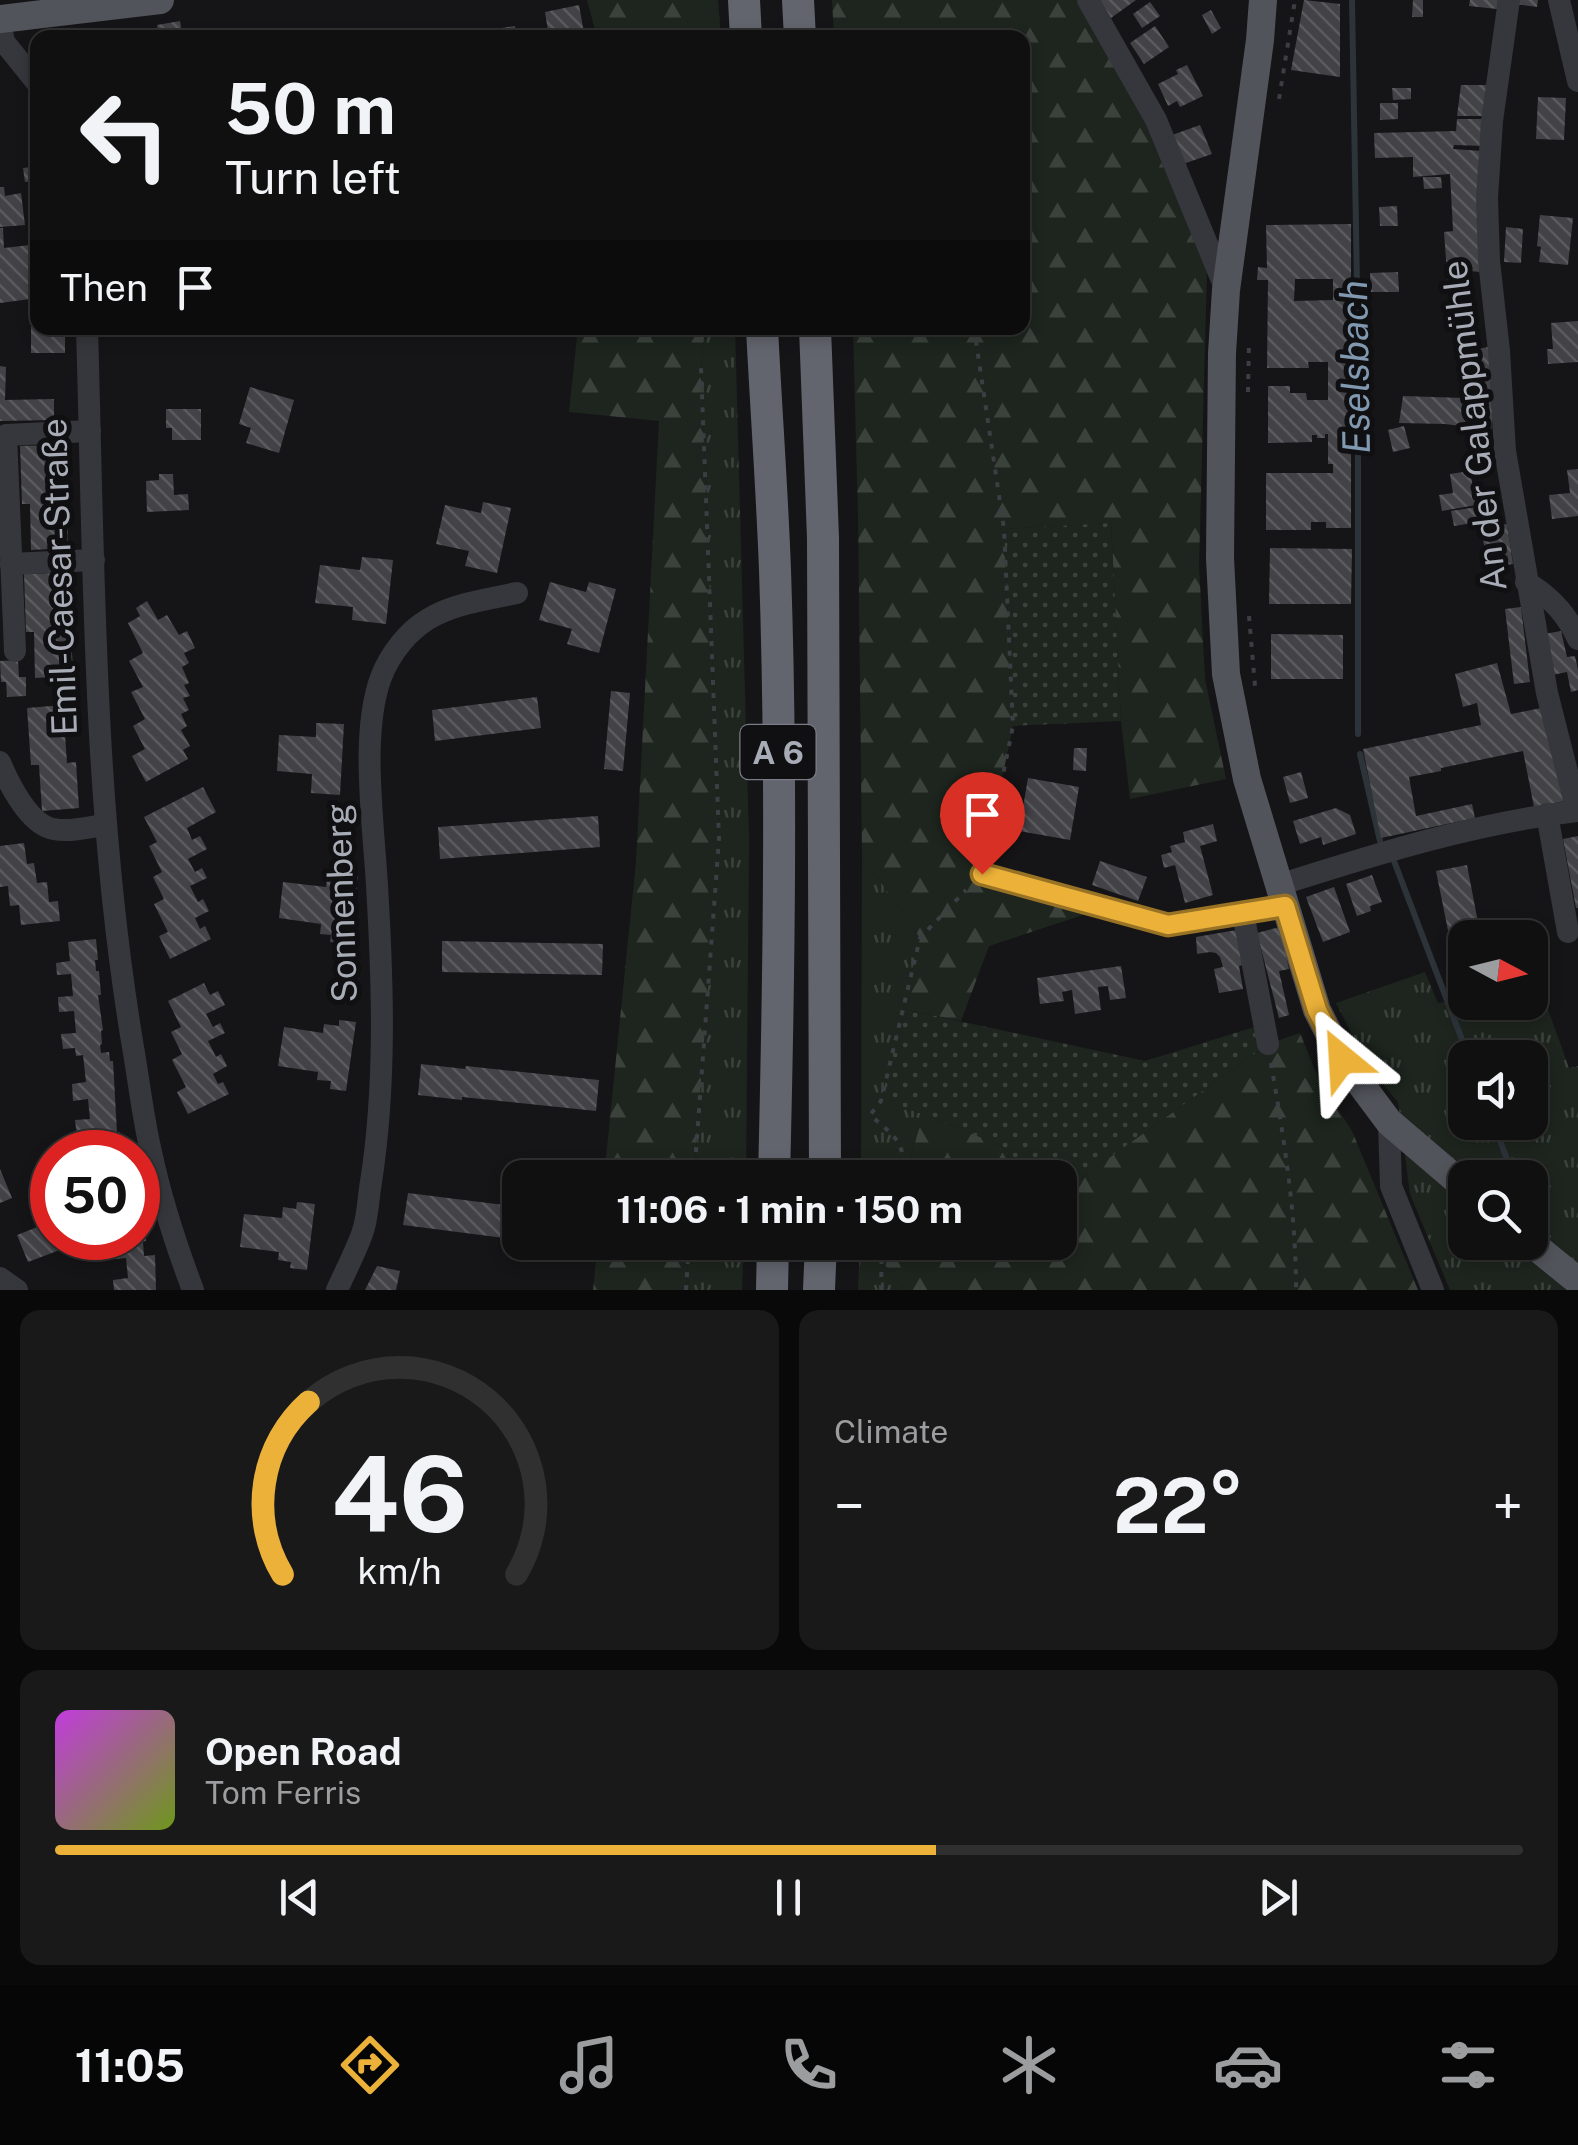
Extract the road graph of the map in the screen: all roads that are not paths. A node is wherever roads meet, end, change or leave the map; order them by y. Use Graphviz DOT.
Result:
graph roads {
  1 [pos="158,0"];
  2 [pos="744,0"];
  3 [pos="798,0"];
  4 [pos="1088,0"];
  5 [pos="1509,0"];
  6 [pos="1559,0"];
  7 [pos="1260,11"];
  8 [pos="0,20"];
  9 [pos="43,26"];
  10 [pos="746,30"];
  11 [pos="800,30"];
  12 [pos="30,74"];
  13 [pos="1578,80"];
  14 [pos="1226,290"];
  15 [pos="87,335"];
  16 [pos="762,335"];
  17 [pos="815,335"];
  18 [pos="90,431"];
  19 [pos="94,560"];
  20 [pos="12,564"];
  21 [pos="1526,582"];
  22 [pos="516,593"];
  23 [pos="1578,640"];
  24 [pos="16,650"];
  25 [pos="0,762"];
  26 [pos="1548,814"];
  27 [pos="104,825"];
  28 [pos="982,874"];
  29 [pos="1282,895"];
  30 [pos="1243,913"];
  31 [pos="1568,932"];
  32 [pos="1268,1044"];
  33 [pos="1388,1122"];
  34 [pos="774,1160"];
  35 [pos="825,1160"];
  36 [pos="1448,1173"];
  37 [pos="1548,1256"];
  38 [pos="773,1260"];
  39 [pos="820,1260"];
  40 [pos="0,1278"];
  41 [pos="1578,1280"];
  42 [pos="17,1290"];
  43 [pos="193,1290"];
  44 [pos="337,1290"];
  45 [pos="772,1290"];
  46 [pos="819,1290"];
  47 [pos="1433,1290"];
  1 -- 9 [label="main road"];
  2 -- 10 [label="highway"];
  3 -- 11 [label="highway"];
  4 -- 14 [label="street"];
  5 -- 21 [label="street, An der Galappmühle"];
  6 -- 13 [label="street"];
  7 -- 14 [label="main road"];
  8 -- 9 [label="main road"];
  8 -- 12 [label="street"];
  14 -- 29 [label="main road"];
  15 -- 18 [label="street, Emil-Caesar-Straße"];
  16 -- 34 [label="highway, A 6"];
  17 -- 35 [label="highway, A 6"];
  18 -- 19 [label="street, Emil-Caesar-Straße"];
  18 -- 20 [label="street"];
  19 -- 20 [label="street"];
  19 -- 27 [label="street, Emil-Caesar-Straße"];
  20 -- 24 [label="street"];
  21 -- 23 [label="street"];
  21 -- 26 [label="street, An der Galappmühle"];
  22 -- 44 [label="street, Sonnenberg"];
  25 -- 27 [label="street, Emil-Caesar-Straße"];
  26 -- 29 [label="street"];
  26 -- 31 [label="street"];
  27 -- 43 [label="street, Emil-Caesar-Straße"];
  28 -- 30 [label="street"];
  29 -- 30 [label="street"];
  29 -- 33 [label="main road"];
  30 -- 32 [label="street"];
  33 -- 36 [label="main road"];
  33 -- 47 [label="street"];
  37 -- 41 [label="main road"];
  38 -- 45 [label="highway"];
  39 -- 46 [label="highway"];
  40 -- 42 [label="street"];
}
